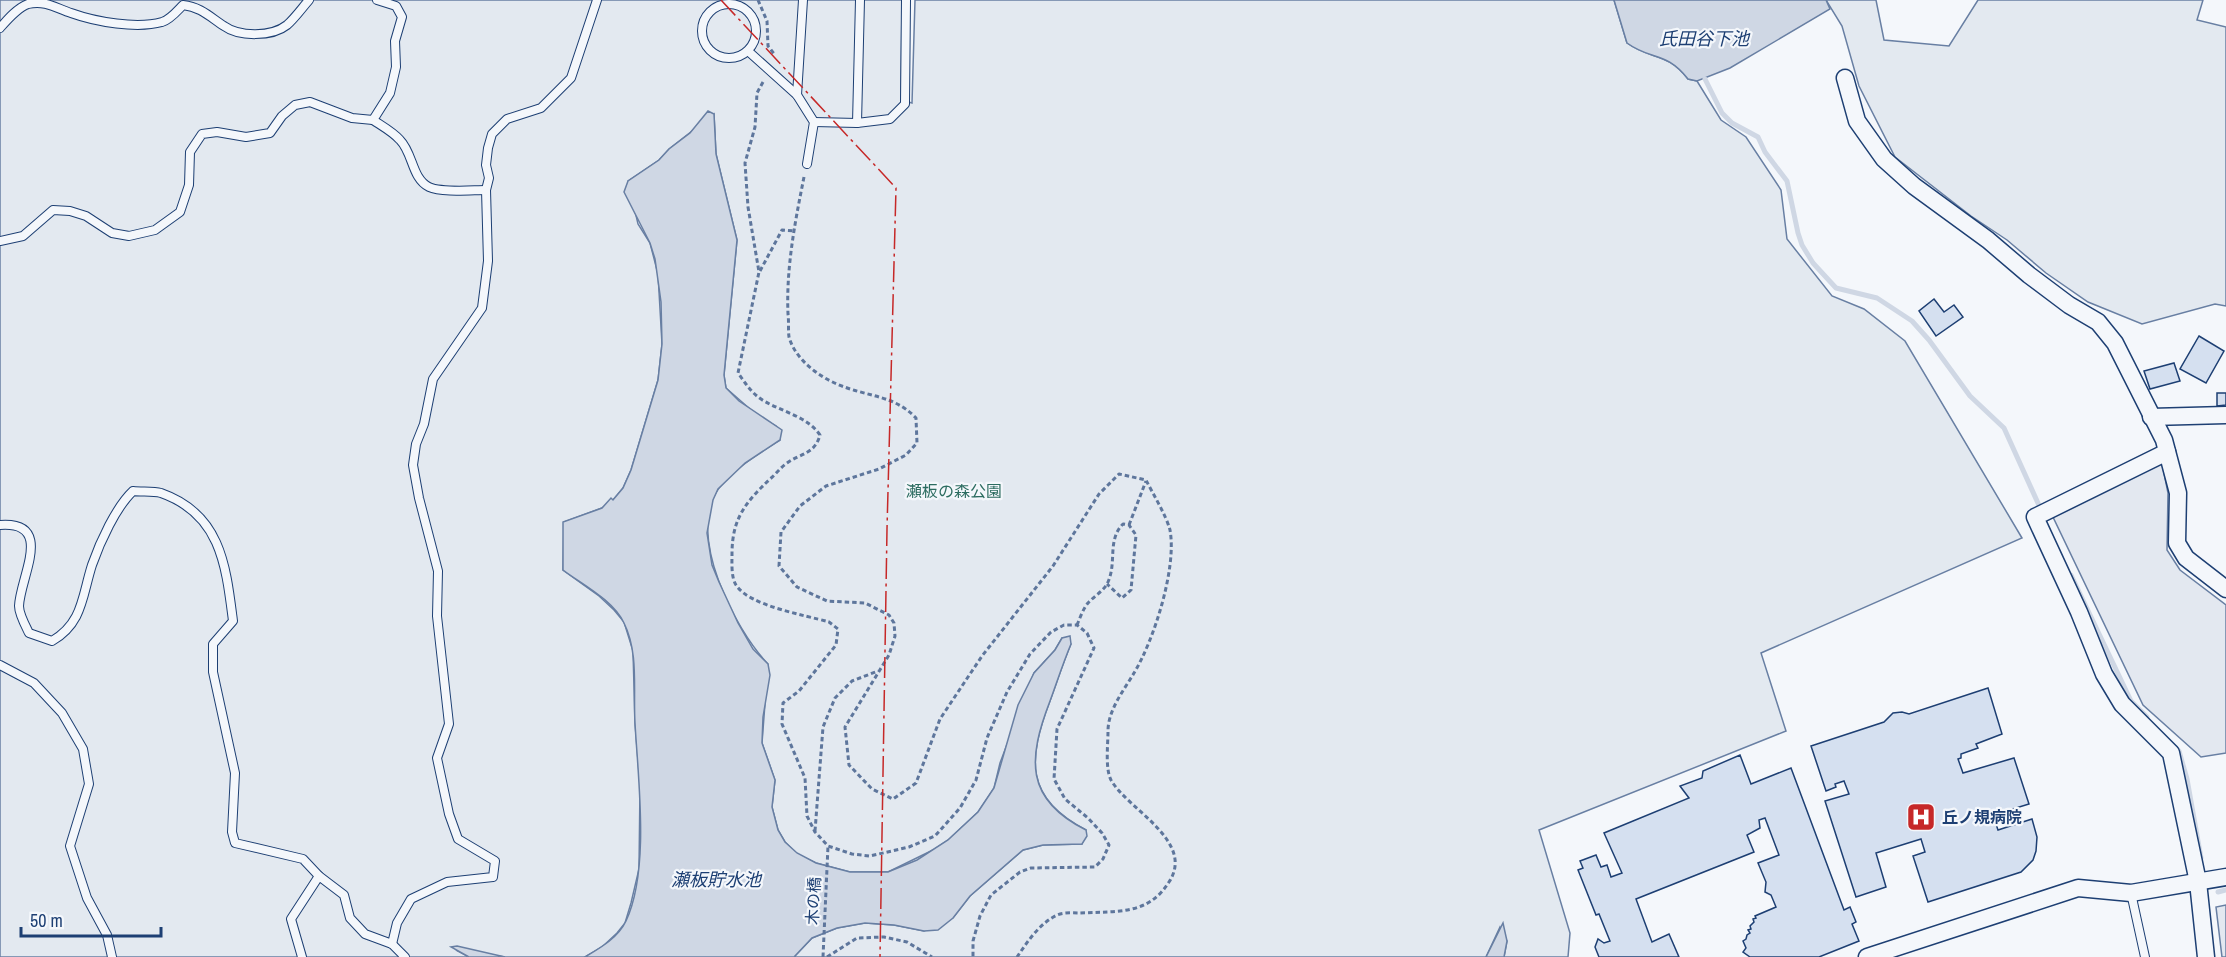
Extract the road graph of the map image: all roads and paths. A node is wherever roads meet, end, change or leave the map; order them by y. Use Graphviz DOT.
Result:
graph roads {
  1 [pos="309,0"];
  2 [pos="377,0"];
  3 [pos="597,0"];
  4 [pos="758,0"];
  5 [pos="803,0"];
  6 [pos="860,0"];
  7 [pos="906,0"];
  8 [pos="733,2"];
  9 [pos="715,4"];
  10 [pos="0,28"];
  11 [pos="748,51"];
  12 [pos="769,70"];
  13 [pos="1845,78"];
  14 [pos="797,95"];
  15 [pos="374,120"];
  16 [pos="814,122"];
  17 [pos="857,123"];
  18 [pos="807,164"];
  19 [pos="486,190"];
  20 [pos="794,231"];
  21 [pos="0,241"];
  22 [pos="759,272"];
  23 [pos="2226,414"];
  24 [pos="2151,417"];
  25 [pos="2167,452"];
  26 [pos="1146,480"];
  27 [pos="0,525"];
  28 [pos="1129,525"];
  29 [pos="1107,584"];
  30 [pos="2226,589"];
  31 [pos="1077,625"];
  32 [pos="0,664"];
  33 [pos="878,671"];
  34 [pos="815,832"];
  35 [pos="828,846"];
  36 [pos="319,876"];
  37 [pos="2226,878"];
  38 [pos="2198,882"];
  39 [pos="2131,893"];
  40 [pos="392,944"];
  41 [pos="112,957"];
  42 [pos="302,957"];
  43 [pos="405,957"];
  44 [pos="825,957"];
  45 [pos="932,957"];
  46 [pos="973,957"];
  47 [pos="1017,957"];
  48 [pos="1867,957"];
  49 [pos="2145,957"];
  50 [pos="2206,957"];
  1 -- 10 [label="lane"];
  2 -- 15 [label="lane"];
  3 -- 19 [label="lane"];
  4 -- 12 [label="path"];
  5 -- 14 [label="lane"];
  6 -- 17 [label="lane"];
  7 -- 17 [label="lane"];
  8 -- 9 [label="lane"];
  8 -- 11 [label="lane"];
  9 -- 11 [label="lane"];
  11 -- 12 [label="lane"];
  12 -- 14 [label="lane"];
  12 -- 22 [label="path"];
  13 -- 24 [label="street"];
  14 -- 16 [label="lane"];
  15 -- 19 [label="lane"];
  15 -- 21 [label="lane"];
  16 -- 17 [label="lane"];
  16 -- 18 [label="lane"];
  18 -- 20 [label="path"];
  19 -- 40 [label="lane"];
  20 -- 22 [label="path"];
  20 -- 33 [label="path"];
  22 -- 34 [label="path"];
  23 -- 24 [label="street"];
  24 -- 25 [label="street"];
  25 -- 30 [label="street"];
  25 -- 38 [label="street"];
  26 -- 28 [label="path"];
  26 -- 33 [label="path"];
  26 -- 47 [label="path"];
  27 -- 36 [label="lane"];
  28 -- 29 [label="path"];
  28 -- 29 [label="path"];
  29 -- 31 [label="path"];
  31 -- 35 [label="path"];
  31 -- 46 [label="path"];
  32 -- 41 [label="lane"];
  33 -- 34 [label="path"];
  34 -- 35 [label="path"];
  35 -- 44 [label="path, 木の橋"];
  36 -- 40 [label="lane"];
  36 -- 42 [label="lane"];
  37 -- 38 [label="street"];
  38 -- 39 [label="street"];
  38 -- 50 [label="street"];
  39 -- 48 [label="street"];
  39 -- 49 [label="lane"];
  40 -- 43 [label="lane"];
  44 -- 45 [label="path"];
}
